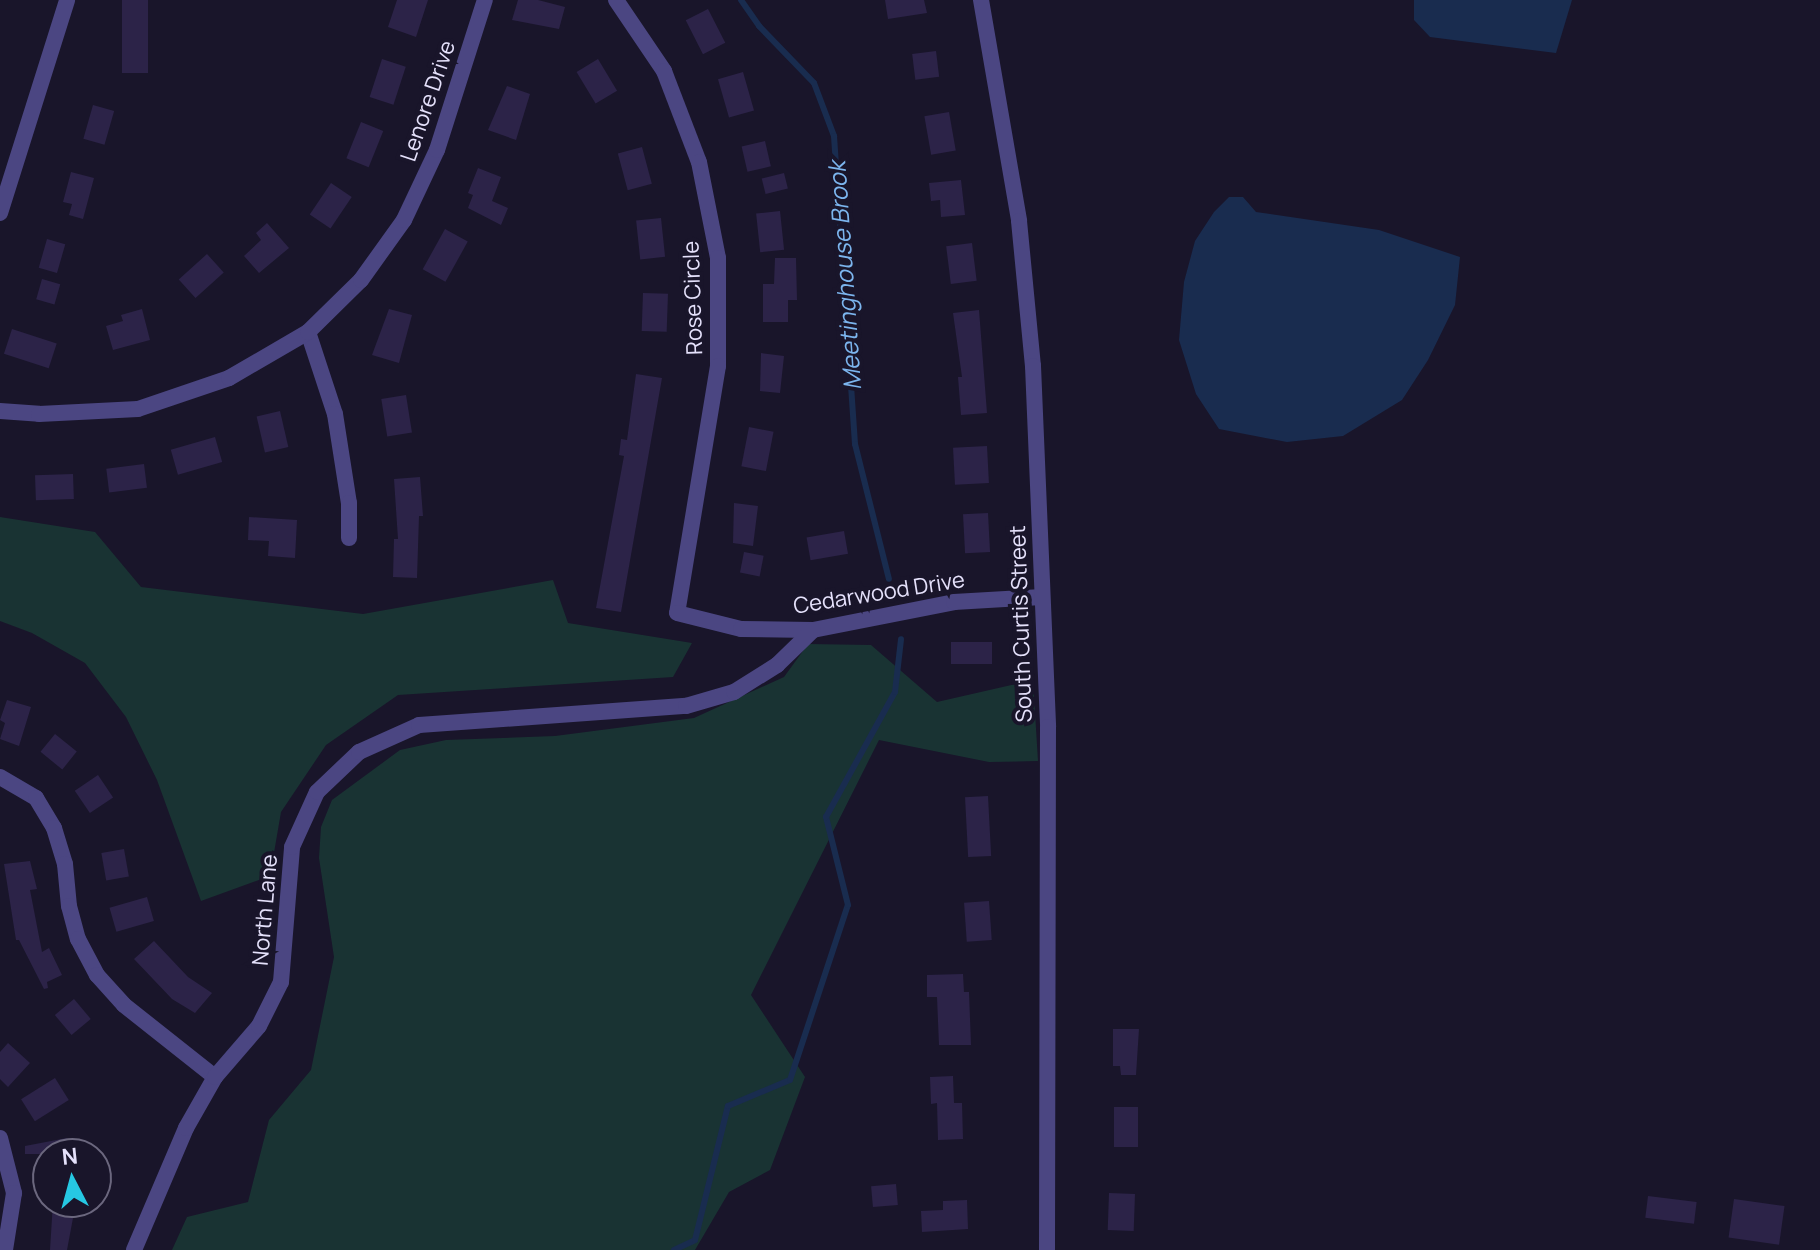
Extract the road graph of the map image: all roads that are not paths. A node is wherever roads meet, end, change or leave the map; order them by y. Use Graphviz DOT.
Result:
graph roads {
  1 [pos="67,0"];
  2 [pos="485,0"];
  3 [pos="616,0"];
  4 [pos="981,0"];
  5 [pos="0,213"];
  6 [pos="308,332"];
  7 [pos="0,411"];
  8 [pos="349,538"];
  9 [pos="1042,597"];
  10 [pos="677,613"];
  11 [pos="813,630"];
  12 [pos="0,777"];
  13 [pos="215,1077"];
  14 [pos="0,1138"];
  15 [pos="5,1250"];
  16 [pos="134,1250"];
  17 [pos="1047,1250"];
  1 -- 5 [label="street"];
  2 -- 6 [label="street, Lenore Drive"];
  3 -- 10 [label="street, Rose Circle"];
  4 -- 9 [label="street, South Curtis Street"];
  6 -- 7 [label="street, Lenore Drive"];
  6 -- 8 [label="street"];
  9 -- 11 [label="street, Cedarwood Drive"];
  9 -- 17 [label="street, South Curtis Street"];
  10 -- 11 [label="street, Cedarwood Drive"];
  11 -- 13 [label="street, North Lane"];
  12 -- 13 [label="street"];
  13 -- 16 [label="street, North Lane"];
  14 -- 15 [label="street"];
}
